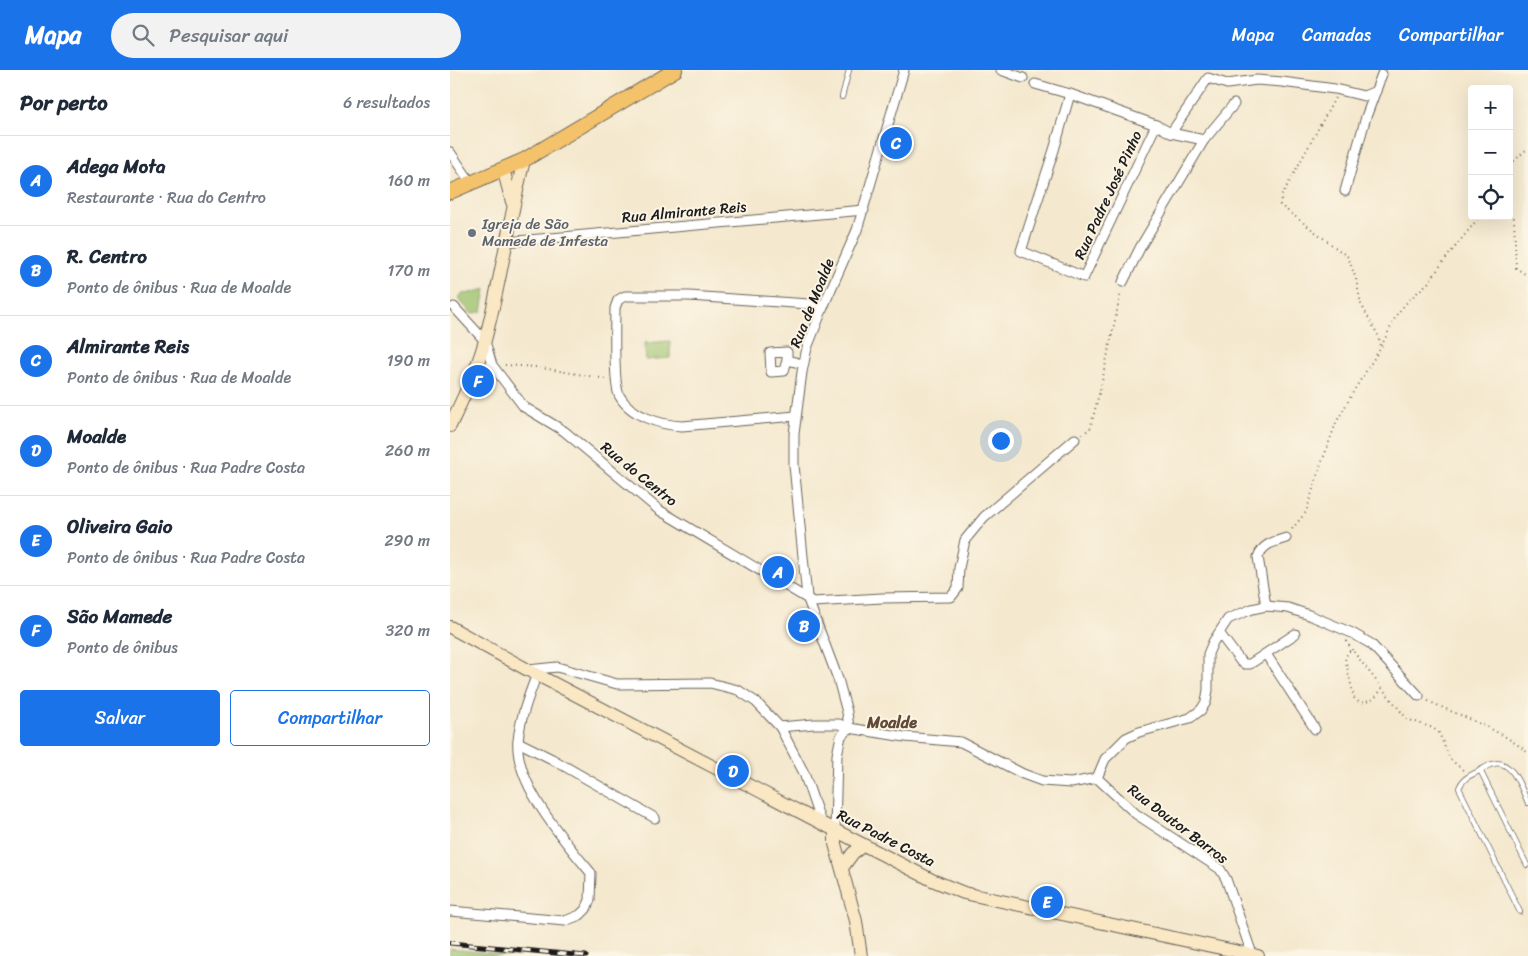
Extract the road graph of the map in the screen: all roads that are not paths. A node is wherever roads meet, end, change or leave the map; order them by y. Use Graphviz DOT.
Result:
graph roads {
  1 [pos="675,70"];
  2 [pos="849,70"];
  3 [pos="904,70"];
  4 [pos="1001,70"];
  5 [pos="1207,74"];
  6 [pos="1382,74"];
  7 [pos="1023,78"];
  8 [pos="1034,84"];
  9 [pos="1376,91"];
  10 [pos="1070,94"];
  11 [pos="842,97"];
  12 [pos="1234,104"];
  13 [pos="1156,125"];
  14 [pos="1171,133"];
  15 [pos="1204,140"];
  16 [pos="450,152"];
  17 [pos="524,160"];
  18 [pos="503,169"];
  19 [pos="472,182"];
  20 [pos="1345,191"];
  21 [pos="450,192"];
  22 [pos="513,204"];
  23 [pos="864,210"];
  24 [pos="506,242"];
  25 [pos="1123,282"];
  26 [pos="824,305"];
  27 [pos="454,306"];
  28 [pos="485,341"];
  29 [pos="787,360"];
  30 [pos="803,364"];
  31 [pos="796,416"];
  32 [pos="450,426"];
  33 [pos="1075,439"];
  34 [pos="1286,538"];
  35 [pos="807,598"];
  36 [pos="1266,606"];
  37 [pos="450,627"];
  38 [pos="1220,634"];
  39 [pos="1296,634"];
  40 [pos="1266,654"];
  41 [pos="532,672"];
  42 [pos="1419,696"];
  43 [pos="780,727"];
  44 [pos="849,728"];
  45 [pos="1315,729"];
  46 [pos="518,742"];
  47 [pos="1480,770"];
  48 [pos="1097,778"];
  49 [pos="1528,804"];
  50 [pos="655,818"];
  51 [pos="821,823"];
  52 [pos="835,830"];
  53 [pos="864,844"];
  54 [pos="1527,865"];
  55 [pos="842,868"];
  56 [pos="450,911"];
  57 [pos="1520,912"];
  58 [pos="1254,955"];
  59 [pos="862,956"];
  1 -- 17 [label="main road"];
  2 -- 11 [label="lane"];
  3 -- 23 [label="street, Rua de Moalde"];
  4 -- 7 [label="street"];
  5 -- 9 [label="street"];
  5 -- 14 [label="street"];
  6 -- 9 [label="street"];
  8 -- 10 [label="street"];
  9 -- 20 [label="street"];
  10 -- 13 [label="street"];
  10 -- 13 [label="street, Rua Padre José Pinho"];
  12 -- 15 [label="street"];
  13 -- 14 [label="street"];
  14 -- 15 [label="street"];
  15 -- 25 [label="street"];
  16 -- 19 [label="street"];
  17 -- 18 [label="main road"];
  17 -- 22 [label="street"];
  18 -- 19 [label="main road"];
  18 -- 22 [label="street"];
  19 -- 21 [label="main road"];
  22 -- 24 [label="street"];
  23 -- 24 [label="street, Rua Almirante Reis"];
  23 -- 26 [label="street, Rua de Moalde"];
  24 -- 28 [label="street"];
  26 -- 30 [label="street, Rua de Moalde"];
  26 -- 31 [label="street"];
  27 -- 28 [label="street"];
  28 -- 32 [label="street"];
  28 -- 35 [label="street, Rua do Centro"];
  29 -- 30 [label="street"];
  30 -- 31 [label="street, Rua de Moalde"];
  31 -- 35 [label="street, Rua de Moalde"];
  33 -- 35 [label="street"];
  34 -- 36 [label="street"];
  35 -- 44 [label="street, Rua de Moalde"];
  36 -- 38 [label="street"];
  36 -- 42 [label="street"];
  37 -- 41 [label="street, Rua Padre Costa"];
  38 -- 40 [label="street"];
  38 -- 48 [label="street"];
  39 -- 40 [label="street"];
  40 -- 45 [label="street"];
  41 -- 43 [label="street"];
  41 -- 46 [label="street"];
  41 -- 51 [label="street, Rua Padre Costa"];
  43 -- 44 [label="street"];
  43 -- 51 [label="street"];
  44 -- 48 [label="street"];
  44 -- 52 [label="street"];
  46 -- 50 [label="street"];
  46 -- 56 [label="street"];
  47 -- 49 [label="lane"];
  47 -- 54 [label="lane"];
  47 -- 57 [label="lane"];
  48 -- 58 [label="street, Rua Doutor Barros"];
  51 -- 52 [label="street, Rua Padre Costa"];
  52 -- 53 [label="street, Rua Padre Costa"];
  52 -- 55 [label="street"];
  53 -- 55 [label="street"];
  53 -- 58 [label="street, Rua Padre Costa"];
  55 -- 59 [label="street"];
}
